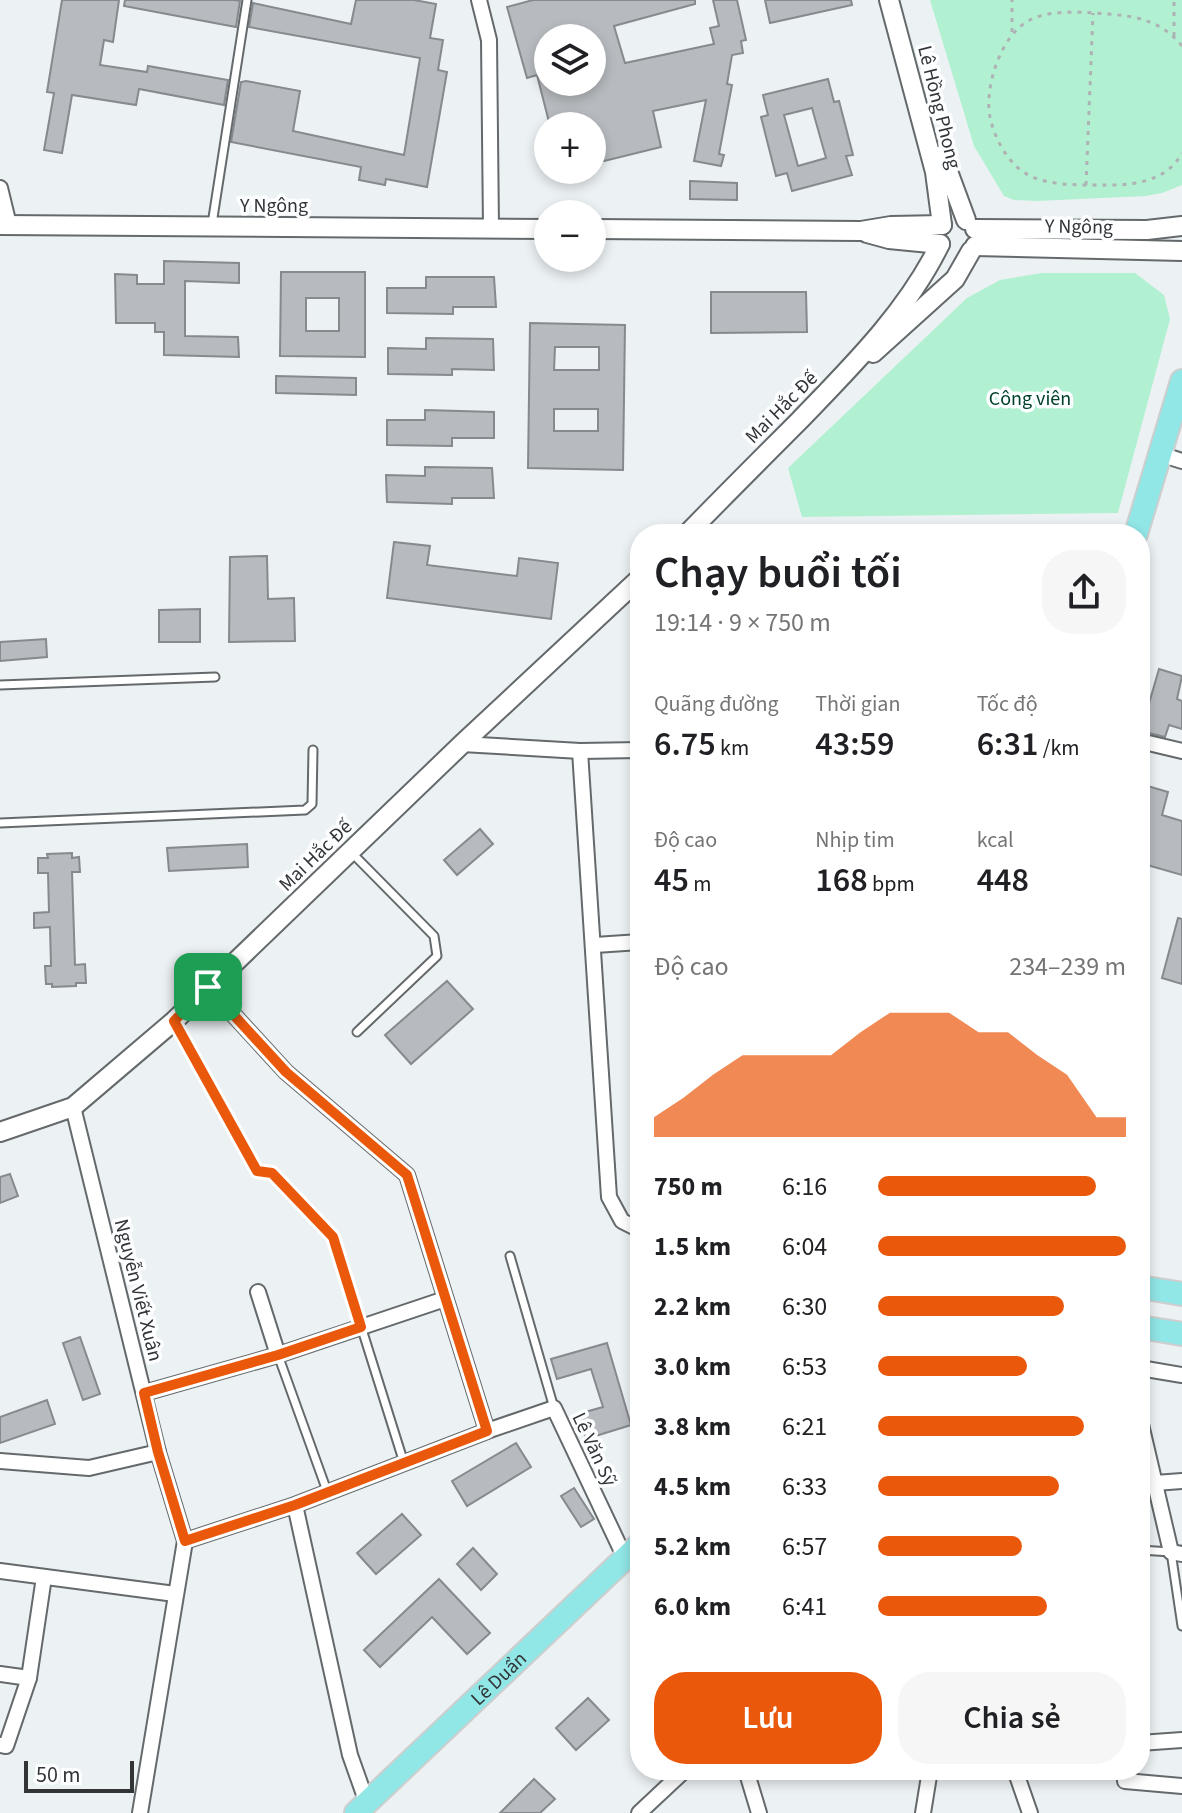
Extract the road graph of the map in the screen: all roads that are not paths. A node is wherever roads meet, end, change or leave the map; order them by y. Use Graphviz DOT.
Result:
graph roads {
  1 [pos="247,0"];
  2 [pos="479,0"];
  3 [pos="889,0"];
  4 [pos="901,0"];
  5 [pos="0,188"];
  6 [pos="5,225"];
  7 [pos="1182,226"];
  8 [pos="212,227"];
  9 [pos="491,229"];
  10 [pos="534,229"];
  11 [pos="606,229"];
  12 [pos="941,235"];
  13 [pos="972,236"];
  14 [pos="1085,239"];
  15 [pos="1182,251"];
  16 [pos="840,379"];
  17 [pos="1182,381"];
  18 [pos="1171,458"];
  19 [pos="697,524"];
  20 [pos="1141,524"];
  21 [pos="630,587"];
  22 [pos="215,677"];
  23 [pos="0,685"];
  24 [pos="1150,743"];
  25 [pos="462,744"];
  26 [pos="313,750"];
  27 [pos="630,750"];
  28 [pos="580,751"];
  29 [pos="1182,751"];
  30 [pos="0,823"];
  31 [pos="350,851"];
  32 [pos="630,943"];
  33 [pos="595,945"];
  34 [pos="208,987"];
  35 [pos="174,1021"];
  36 [pos="357,1032"];
  37 [pos="73,1107"];
  38 [pos="0,1132"];
  39 [pos="630,1225"];
  40 [pos="510,1256"];
  41 [pos="1150,1289"];
  42 [pos="258,1292"];
  43 [pos="1182,1294"];
  44 [pos="445,1299"];
  45 [pos="361,1327"];
  46 [pos="1150,1329"];
  47 [pos="1182,1334"];
  48 [pos="278,1355"];
  49 [pos="1150,1370"];
  50 [pos="1182,1375"];
  51 [pos="144,1393"];
  52 [pos="554,1408"];
  53 [pos="487,1431"];
  54 [pos="158,1452"];
  55 [pos="0,1461"];
  56 [pos="1150,1462"];
  57 [pos="404,1463"];
  58 [pos="1182,1481"];
  59 [pos="1155,1483"];
  60 [pos="327,1491"];
  61 [pos="295,1505"];
  62 [pos="185,1541"];
  63 [pos="630,1546"];
  64 [pos="1150,1551"];
  65 [pos="1176,1553"];
  66 [pos="630,1554"];
  67 [pos="0,1571"];
  68 [pos="44,1577"];
  69 [pos="175,1594"];
  70 [pos="1182,1626"];
  71 [pos="0,1674"];
  72 [pos="29,1678"];
  73 [pos="1182,1740"];
  74 [pos="1150,1742"];
  75 [pos="0,1745"];
  76 [pos="674,1780"];
  77 [pos="749,1780"];
  78 [pos="928,1780"];
  79 [pos="1018,1780"];
  80 [pos="1125,1780"];
  81 [pos="1182,1786"];
  82 [pos="362,1808"];
  83 [pos="140,1813"];
  84 [pos="639,1813"];
  85 [pos="759,1813"];
  86 [pos="923,1813"];
  87 [pos="1030,1813"];
  1 -- 8 [label="lane"];
  2 -- 9 [label="street"];
  3 -- 12 [label="street, Lê Hồng Phong"];
  4 -- 13 [label="street, Lê Hồng Phong"];
  5 -- 6 [label="street"];
  6 -- 8 [label="street, Y Ngông"];
  7 -- 14 [label="street, Y Ngông"];
  8 -- 9 [label="street, Y Ngông"];
  9 -- 10 [label="street, Y Ngông"];
  11 -- 12 [label="street"];
  12 -- 13 [label="street"];
  12 -- 13 [label="street"];
  12 -- 16 [label="street, Mai Hắc Đế"];
  13 -- 14 [label="street, Y Ngông"];
  13 -- 16 [label="street, Mai Hắc Đế"];
  14 -- 15 [label="street, Y Ngông"];
  16 -- 19 [label="street, Mai Hắc Đế"];
  17 -- 18 [label="main road"];
  18 -- 20 [label="main road"];
  21 -- 25 [label="street, Mai Hắc Đế"];
  22 -- 23 [label="lane"];
  24 -- 29 [label="street"];
  25 -- 28 [label="street"];
  25 -- 31 [label="street, Mai Hắc Đế"];
  26 -- 30 [label="lane"];
  27 -- 28 [label="street"];
  28 -- 33 [label="street"];
  31 -- 34 [label="street, Mai Hắc Đế"];
  31 -- 36 [label="lane"];
  32 -- 33 [label="street"];
  33 -- 39 [label="street"];
  34 -- 35 [label="street, Mai Hắc Đế"];
  34 -- 44 [label="street"];
  35 -- 37 [label="street, Mai Hắc Đế"];
  35 -- 45 [label="lane"];
  37 -- 38 [label="street, Mai Hắc Đế"];
  37 -- 51 [label="street, Nguyễn Viết Xuân"];
  40 -- 52 [label="lane"];
  41 -- 43 [label="main road"];
  42 -- 48 [label="street"];
  44 -- 45 [label="street"];
  44 -- 53 [label="street"];
  45 -- 48 [label="street"];
  45 -- 57 [label="lane"];
  46 -- 47 [label="main road"];
  48 -- 51 [label="street"];
  48 -- 60 [label="lane"];
  49 -- 50 [label="street"];
  51 -- 54 [label="street, Nguyễn Viết Xuân"];
  52 -- 53 [label="street, Lê Văn Sỹ"];
  52 -- 63 [label="street, Lê Văn Sỹ"];
  53 -- 57 [label="street, Lê Văn Sỹ"];
  54 -- 55 [label="street"];
  54 -- 62 [label="street, Nguyễn Viết Xuân"];
  56 -- 59 [label="street"];
  57 -- 60 [label="street, Lê Văn Sỹ"];
  58 -- 59 [label="street"];
  59 -- 65 [label="street"];
  60 -- 61 [label="street, Lê Văn Sỹ"];
  61 -- 62 [label="street, Lê Văn Sỹ"];
  61 -- 82 [label="street"];
  62 -- 69 [label="street, Nguyễn Viết Xuân"];
  64 -- 65 [label="lane"];
  65 -- 70 [label="lane"];
  66 -- 82 [label="main road, Lê Duẩn"];
  67 -- 68 [label="street"];
  68 -- 69 [label="street"];
  68 -- 72 [label="street"];
  69 -- 83 [label="street, Nguyễn Viết Xuân"];
  71 -- 72 [label="street"];
  72 -- 75 [label="street"];
  73 -- 74 [label="street"];
  76 -- 84 [label="street"];
  77 -- 85 [label="street"];
  78 -- 86 [label="street"];
  79 -- 87 [label="street"];
  80 -- 81 [label="street"];
}
